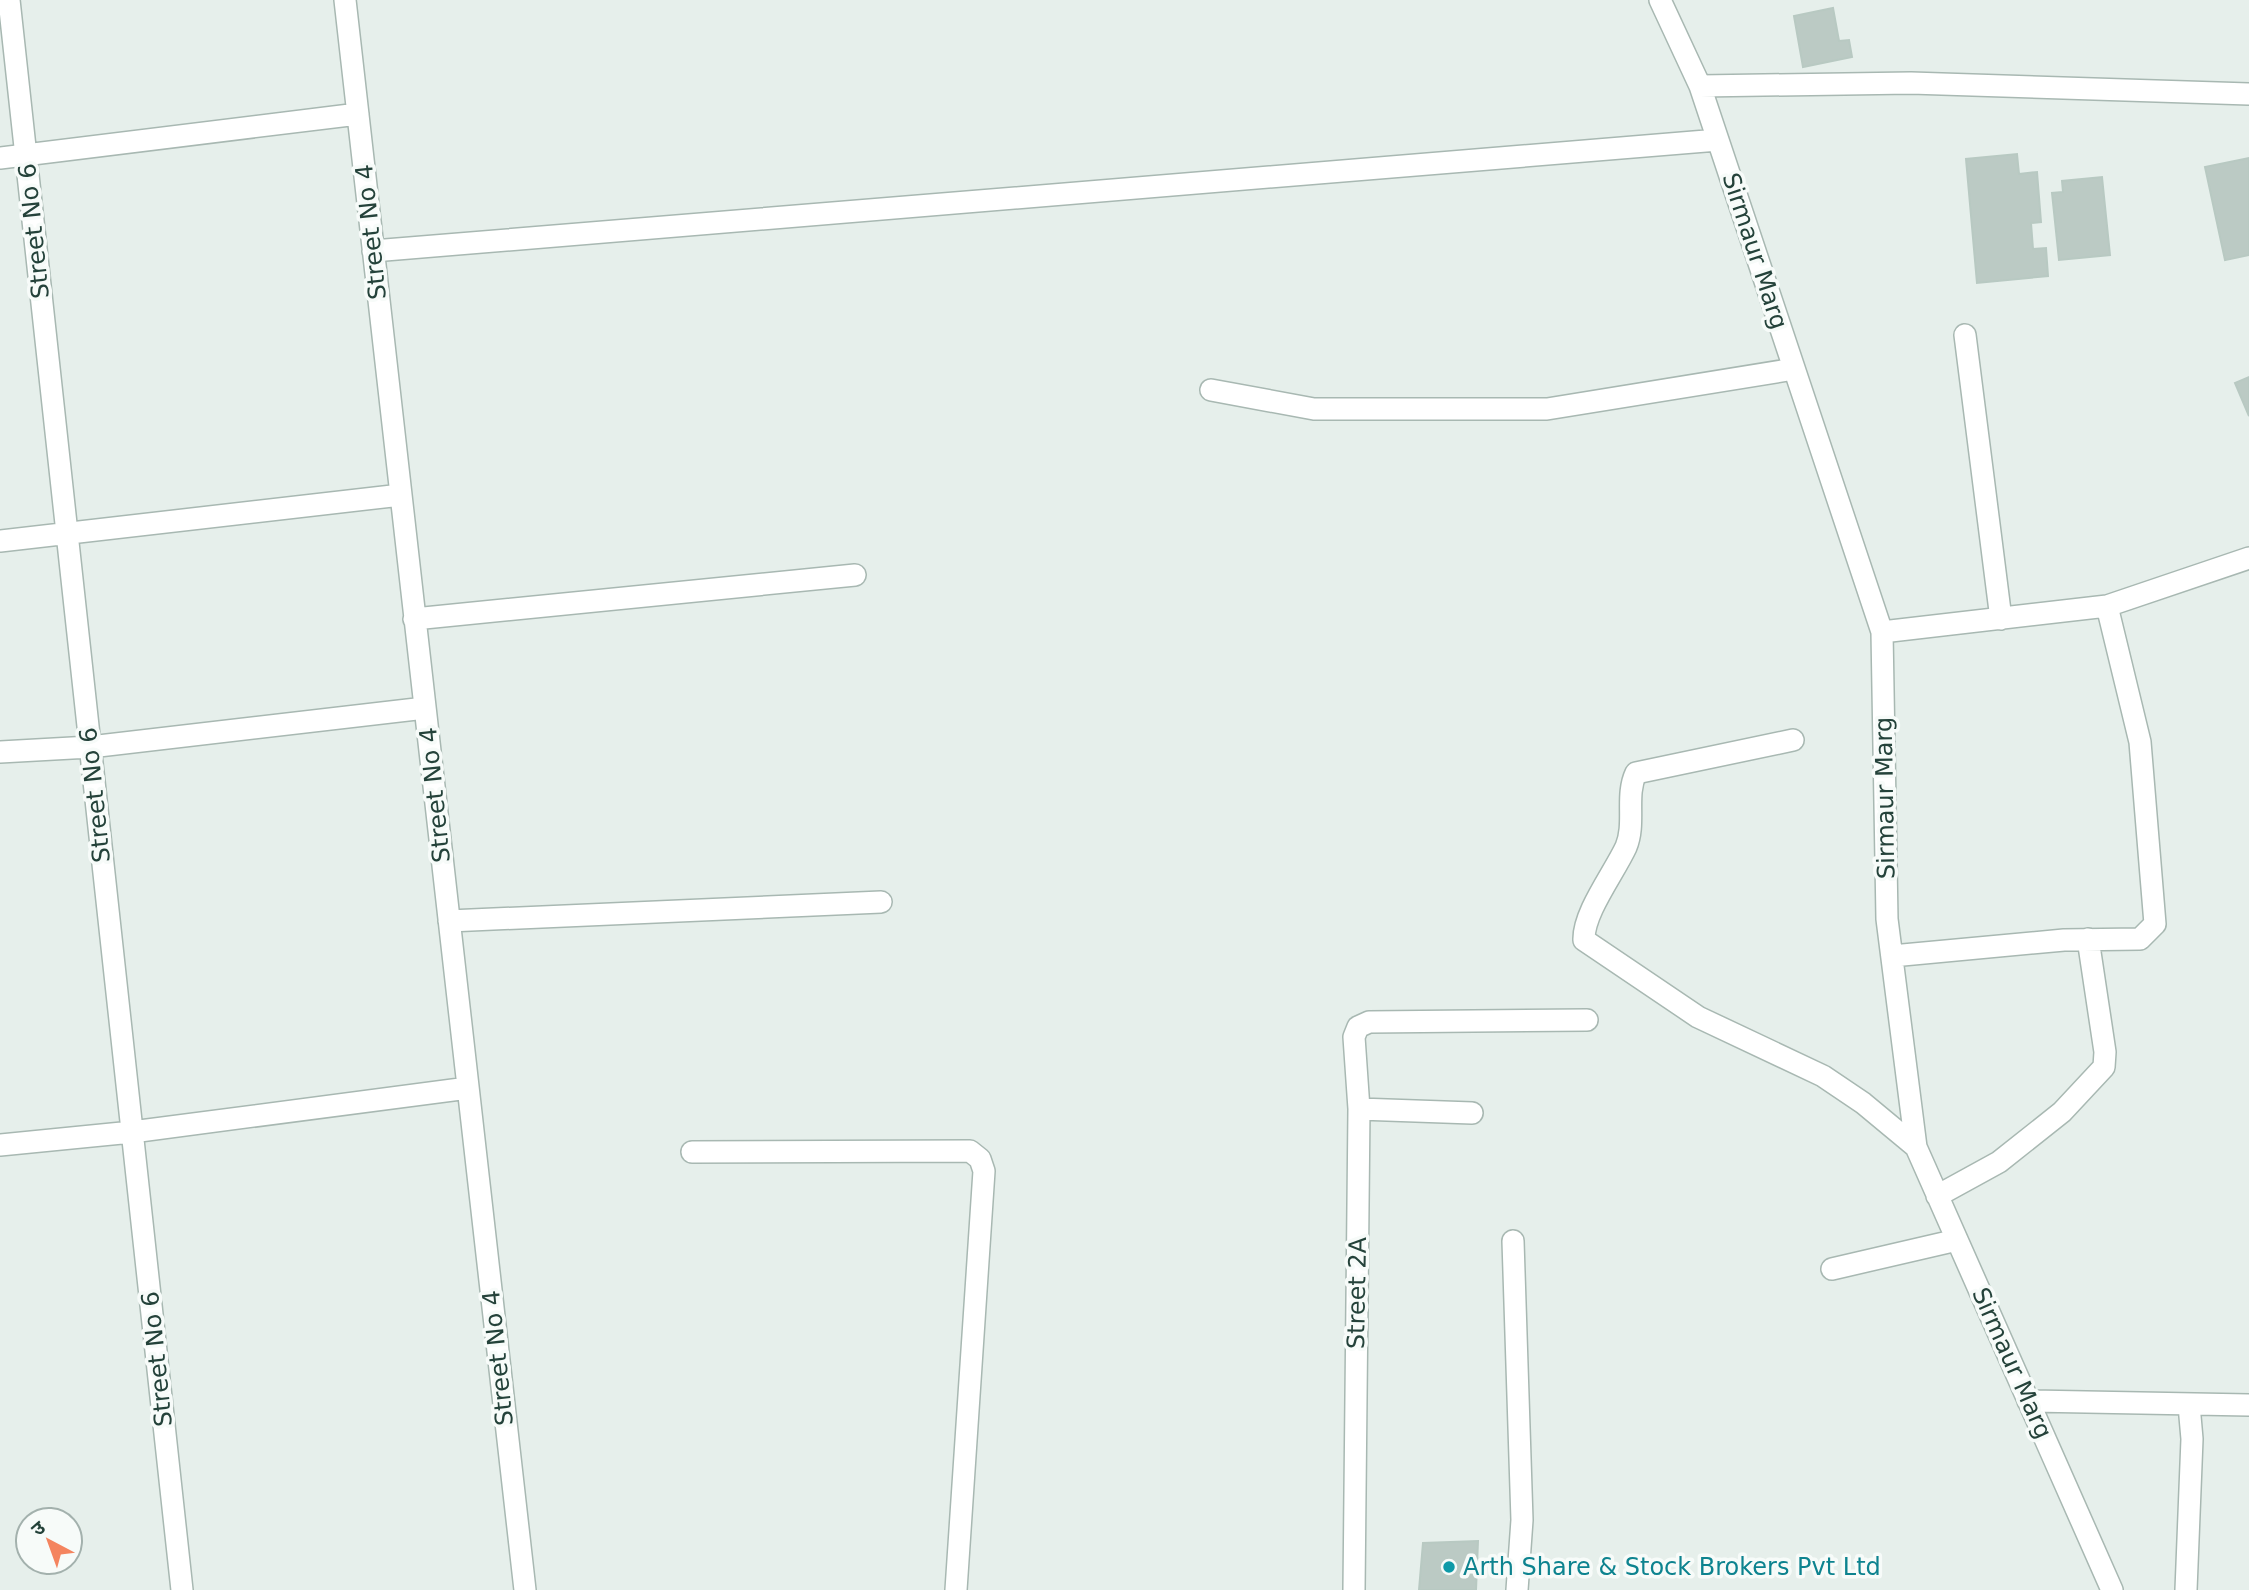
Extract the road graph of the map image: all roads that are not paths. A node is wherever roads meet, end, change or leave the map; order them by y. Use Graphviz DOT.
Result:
graph roads {
  1 [pos="9,0"];
  2 [pos="345,0"];
  3 [pos="1660,0"];
  4 [pos="1700,86"];
  5 [pos="2249,94"];
  6 [pos="358,114"];
  7 [pos="1718,140"];
  8 [pos="26,154"];
  9 [pos="0,158"];
  10 [pos="373,251"];
  11 [pos="1965,335"];
  12 [pos="1794,369"];
  13 [pos="1211,390"];
  14 [pos="401,495"];
  15 [pos="67,535"];
  16 [pos="0,541"];
  17 [pos="2249,558"];
  18 [pos="855,575"];
  19 [pos="2107,606"];
  20 [pos="415,619"];
  21 [pos="2001,619"];
  22 [pos="1882,632"];
  23 [pos="425,708"];
  24 [pos="1793,740"];
  25 [pos="90,747"];
  26 [pos="0,752"];
  27 [pos="881,902"];
  28 [pos="449,921"];
  29 [pos="2088,939"];
  30 [pos="1892,956"];
  31 [pos="1587,1020"];
  32 [pos="468,1088"];
  33 [pos="1359,1109"];
  34 [pos="1472,1113"];
  35 [pos="132,1132"];
  36 [pos="0,1145"];
  37 [pos="1916,1147"];
  38 [pos="692,1152"];
  39 [pos="1937,1196"];
  40 [pos="1957,1240"];
  41 [pos="1513,1241"];
  42 [pos="1832,1269"];
  43 [pos="2028,1401"];
  44 [pos="2189,1405"];
  45 [pos="2249,1405"];
  46 [pos="182,1590"];
  47 [pos="525,1590"];
  48 [pos="956,1590"];
  49 [pos="1354,1590"];
  50 [pos="1517,1590"];
  51 [pos="2112,1590"];
  52 [pos="2186,1590"];
  1 -- 8 [label="street, Street No 6"];
  2 -- 6 [label="street, Street No 4"];
  3 -- 4 [label="street, Sirmaur Marg"];
  4 -- 5 [label="street"];
  4 -- 7 [label="street, Sirmaur Marg"];
  6 -- 8 [label="street"];
  6 -- 10 [label="street, Street No 4"];
  7 -- 10 [label="street"];
  7 -- 12 [label="street, Sirmaur Marg"];
  8 -- 9 [label="street"];
  8 -- 15 [label="street, Street No 6"];
  10 -- 14 [label="street, Street No 4"];
  11 -- 21 [label="street"];
  12 -- 13 [label="street"];
  12 -- 22 [label="street, Sirmaur Marg"];
  14 -- 15 [label="street"];
  14 -- 20 [label="street, Street No 4"];
  15 -- 16 [label="street"];
  15 -- 25 [label="street, Street No 6"];
  17 -- 19 [label="street"];
  18 -- 20 [label="street"];
  19 -- 21 [label="street"];
  19 -- 29 [label="street"];
  20 -- 23 [label="street, Street No 4"];
  21 -- 22 [label="street"];
  22 -- 30 [label="street, Sirmaur Marg"];
  23 -- 25 [label="street"];
  23 -- 28 [label="street, Street No 4"];
  24 -- 37 [label="street"];
  25 -- 26 [label="street"];
  25 -- 35 [label="street, Street No 6"];
  27 -- 28 [label="street"];
  28 -- 32 [label="street, Street No 4"];
  29 -- 30 [label="street"];
  29 -- 39 [label="street"];
  30 -- 37 [label="street, Sirmaur Marg"];
  31 -- 33 [label="street, Street 2A"];
  32 -- 35 [label="street"];
  32 -- 47 [label="street, Street No 4"];
  33 -- 34 [label="street"];
  33 -- 49 [label="street, Street 2A"];
  35 -- 36 [label="street"];
  35 -- 46 [label="street, Street No 6"];
  37 -- 39 [label="street, Sirmaur Marg"];
  38 -- 48 [label="street"];
  39 -- 40 [label="street, Sirmaur Marg"];
  40 -- 42 [label="street"];
  40 -- 43 [label="street, Sirmaur Marg"];
  41 -- 50 [label="street"];
  43 -- 44 [label="street"];
  43 -- 51 [label="street, Sirmaur Marg"];
  44 -- 45 [label="street"];
  44 -- 52 [label="street"];
}
